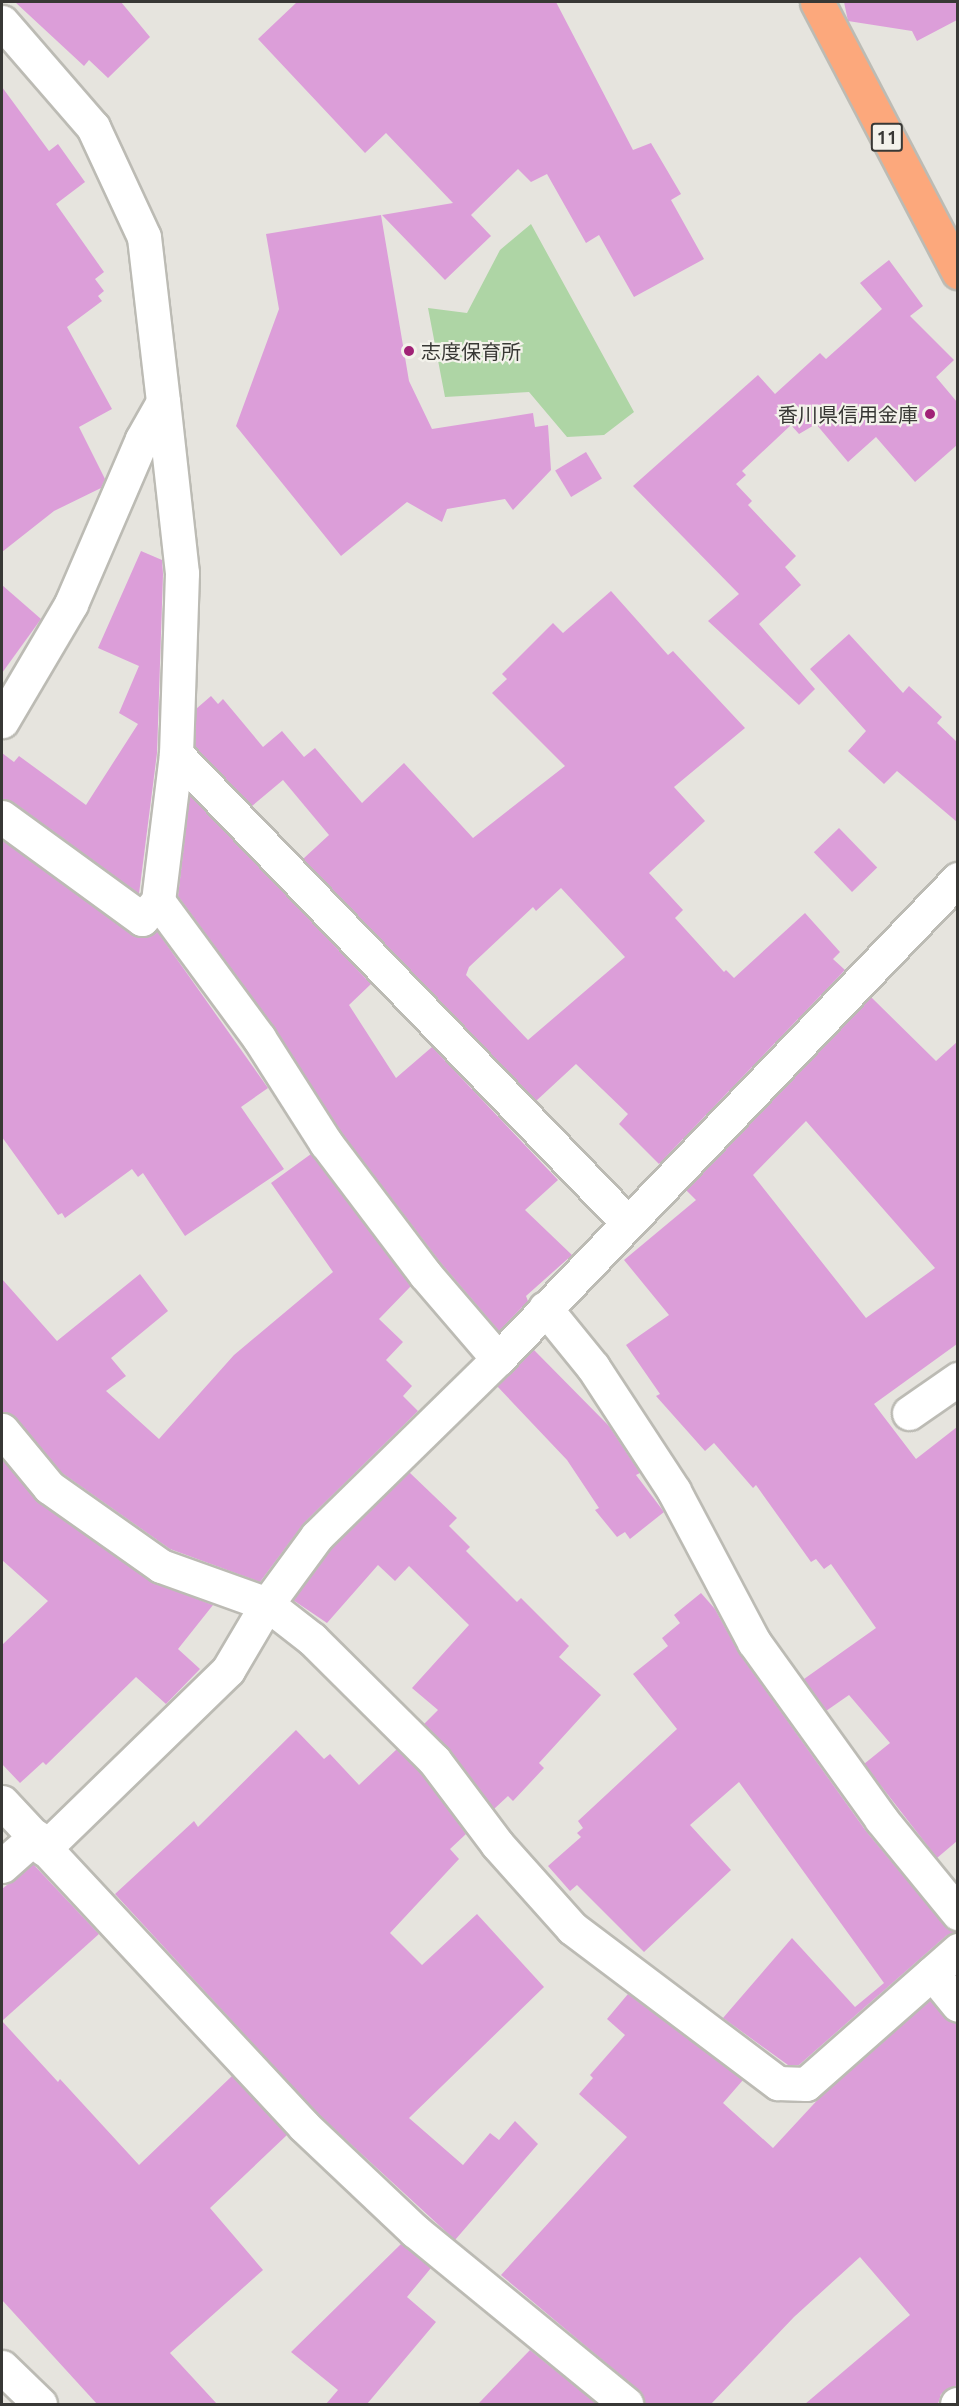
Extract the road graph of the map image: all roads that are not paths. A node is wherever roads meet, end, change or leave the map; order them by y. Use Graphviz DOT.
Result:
graph roads {
  1 [pos="817,2"];
  2 [pos="2,22"];
  3 [pos="957,272"];
  4 [pos="163,402"];
  5 [pos="2,721"];
  6 [pos="176,754"];
  7 [pos="2,817"];
  8 [pos="957,879"];
  9 [pos="158,901"];
  10 [pos="627,1222"];
  11 [pos="545,1308"];
  12 [pos="498,1359"];
  13 [pos="957,1379"];
  14 [pos="909,1413"];
  15 [pos="2,1430"];
  16 [pos="267,1604"];
  17 [pos="2,1802"];
  18 [pos="40,1843"];
  19 [pos="2,1866"];
  20 [pos="957,1913"];
  21 [pos="957,1950"];
  22 [pos="932,1973"];
  23 [pos="957,2005"];
  24 [pos="2,2367"];
  25 [pos="40,2404"];
  26 [pos="626,2404"];
  1 -- 3 [label="highway, 11"];
  2 -- 4 [label="street"];
  4 -- 5 [label="street"];
  4 -- 6 [label="street"];
  6 -- 9 [label="street"];
  6 -- 10 [label="street"];
  7 -- 9 [label="street"];
  8 -- 10 [label="street"];
  9 -- 12 [label="street"];
  10 -- 11 [label="street"];
  11 -- 12 [label="street"];
  11 -- 20 [label="street"];
  12 -- 16 [label="street"];
  13 -- 14 [label="street"];
  15 -- 16 [label="street"];
  16 -- 18 [label="street"];
  16 -- 22 [label="street"];
  17 -- 18 [label="street"];
  18 -- 19 [label="street"];
  18 -- 26 [label="street"];
  21 -- 22 [label="street"];
  22 -- 23 [label="street"];
  24 -- 25 [label="street"];
}
